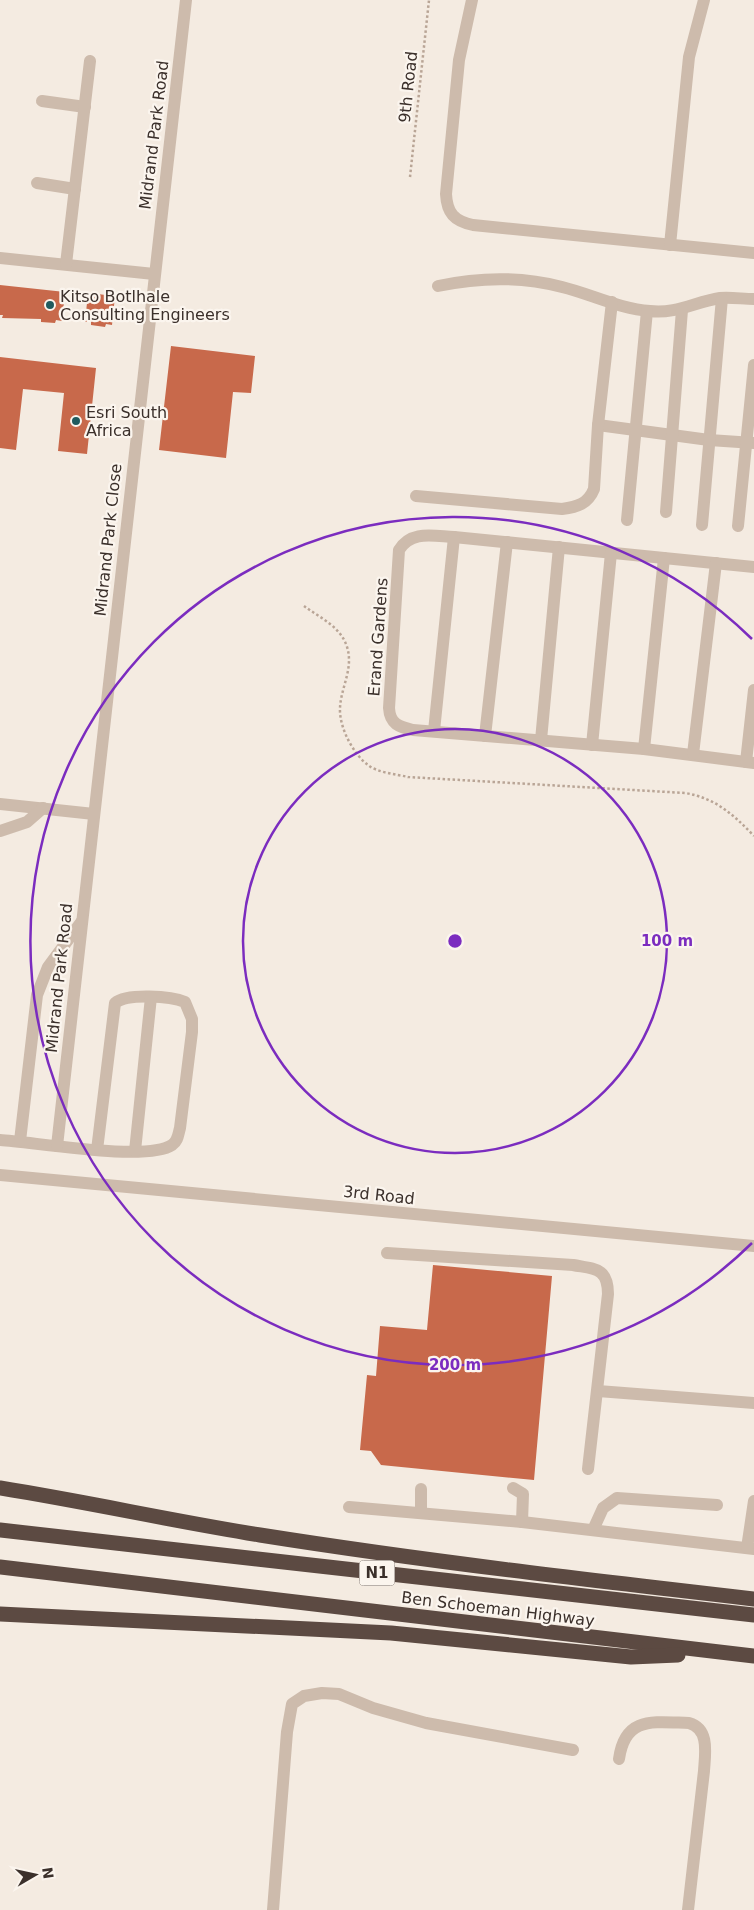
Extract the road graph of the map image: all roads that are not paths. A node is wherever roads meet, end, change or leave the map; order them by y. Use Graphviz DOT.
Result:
graph roads {
  1 [pos="186,0"];
  2 [pos="472,0"];
  3 [pos="704,0"];
  4 [pos="90,62"];
  5 [pos="42,101"];
  6 [pos="85,107"];
  7 [pos="37,183"];
  8 [pos="75,188"];
  9 [pos="670,245"];
  10 [pos="754,253"];
  11 [pos="0,258"];
  12 [pos="66,264"];
  13 [pos="154,274"];
  14 [pos="438,286"];
  15 [pos="722,298"];
  16 [pos="754,300"];
  17 [pos="612,302"];
  18 [pos="682,310"];
  19 [pos="647,311"];
  20 [pos="754,365"];
  21 [pos="598,425"];
  22 [pos="636,430"];
  23 [pos="672,434"];
  24 [pos="709,440"];
  25 [pos="750,443"];
  26 [pos="416,496"];
  27 [pos="666,512"];
  28 [pos="627,520"];
  29 [pos="702,525"];
  30 [pos="738,526"];
  31 [pos="454,537"];
  32 [pos="507,542"];
  33 [pos="559,547"];
  34 [pos="611,553"];
  35 [pos="664,558"];
  36 [pos="716,563"];
  37 [pos="754,567"];
  38 [pos="754,690"];
  39 [pos="434,731"];
  40 [pos="486,736"];
  41 [pos="541,740"];
  42 [pos="592,744"];
  43 [pos="644,749"];
  44 [pos="693,754"];
  45 [pos="750,762"];
  46 [pos="0,804"];
  47 [pos="43,808"];
  48 [pos="94,814"];
  49 [pos="0,831"];
  50 [pos="82,921"];
  51 [pos="151,997"];
  52 [pos="0,1140"];
  53 [pos="20,1141"];
  54 [pos="57,1146"];
  55 [pos="97,1150"];
  56 [pos="136,1151"];
  57 [pos="0,1175"];
  58 [pos="754,1246"];
  59 [pos="387,1253"];
  60 [pos="598,1392"];
  61 [pos="754,1403"];
  62 [pos="588,1469"];
  63 [pos="0,1488"];
  64 [pos="513,1488"];
  65 [pos="421,1489"];
  66 [pos="754,1501"];
  67 [pos="717,1505"];
  68 [pos="349,1507"];
  69 [pos="421,1513"];
  70 [pos="522,1522"];
  71 [pos="0,1530"];
  72 [pos="593,1530"];
  73 [pos="750,1549"];
  74 [pos="0,1567"];
  75 [pos="754,1599"];
  76 [pos="0,1614"];
  77 [pos="754,1615"];
  78 [pos="714,1652"];
  79 [pos="754,1656"];
  80 [pos="573,1750"];
  81 [pos="618,1759"];
  82 [pos="273,1910"];
  83 [pos="688,1910"];
  1 -- 13 [label="street, Midrand Park Road"];
  2 -- 9 [label="street"];
  3 -- 9 [label="street"];
  4 -- 6 [label="street"];
  5 -- 6 [label="street"];
  6 -- 8 [label="street"];
  7 -- 8 [label="street"];
  8 -- 12 [label="street"];
  9 -- 10 [label="street"];
  11 -- 12 [label="street"];
  12 -- 13 [label="street"];
  13 -- 48 [label="street, Midrand Park Close"];
  14 -- 17 [label="street"];
  15 -- 16 [label="street"];
  15 -- 18 [label="street"];
  15 -- 24 [label="street"];
  17 -- 19 [label="street"];
  17 -- 21 [label="street"];
  18 -- 19 [label="street"];
  18 -- 23 [label="street"];
  19 -- 22 [label="street"];
  20 -- 25 [label="street"];
  21 -- 22 [label="street"];
  21 -- 26 [label="street"];
  22 -- 23 [label="street"];
  22 -- 28 [label="street"];
  23 -- 24 [label="street"];
  23 -- 27 [label="street"];
  24 -- 25 [label="street"];
  24 -- 29 [label="street"];
  25 -- 30 [label="street"];
  31 -- 32 [label="street, Erand Gardens"];
  31 -- 39 [label="street"];
  31 -- 39 [label="street, Erand Gardens"];
  32 -- 33 [label="street, Erand Gardens"];
  32 -- 40 [label="street"];
  33 -- 34 [label="street, Erand Gardens"];
  33 -- 41 [label="street"];
  34 -- 35 [label="street, Erand Gardens"];
  34 -- 42 [label="street"];
  35 -- 36 [label="street, Erand Gardens"];
  35 -- 43 [label="street"];
  36 -- 37 [label="street, Erand Gardens"];
  36 -- 44 [label="street"];
  38 -- 45 [label="street"];
  39 -- 40 [label="street, Erand Gardens"];
  40 -- 41 [label="street, Erand Gardens"];
  41 -- 42 [label="street, Erand Gardens"];
  42 -- 43 [label="street, Erand Gardens"];
  43 -- 44 [label="street, Erand Gardens"];
  44 -- 45 [label="street, Erand Gardens"];
  46 -- 47 [label="street"];
  47 -- 48 [label="street"];
  47 -- 49 [label="street"];
  48 -- 50 [label="street, Midrand Park Road"];
  50 -- 53 [label="street"];
  50 -- 54 [label="street, Midrand Park Road"];
  51 -- 55 [label="street"];
  51 -- 56 [label="street"];
  51 -- 56 [label="street"];
  52 -- 53 [label="street"];
  53 -- 54 [label="street"];
  54 -- 55 [label="street"];
  55 -- 56 [label="street"];
  57 -- 58 [label="street, 3rd Road"];
  59 -- 60 [label="street"];
  60 -- 61 [label="street"];
  60 -- 62 [label="street"];
  63 -- 75 [label="highway"];
  64 -- 70 [label="street"];
  65 -- 69 [label="street"];
  66 -- 73 [label="street"];
  67 -- 72 [label="street"];
  68 -- 69 [label="street"];
  69 -- 70 [label="street"];
  70 -- 72 [label="street"];
  71 -- 77 [label="highway, Ben Schoeman Highway / N1"];
  72 -- 73 [label="street"];
  74 -- 78 [label="highway, Ben Schoeman Highway / N1"];
  76 -- 78 [label="highway"];
  78 -- 79 [label="highway, Ben Schoeman Highway / N1"];
  80 -- 82 [label="street"];
  81 -- 83 [label="street"];
}
